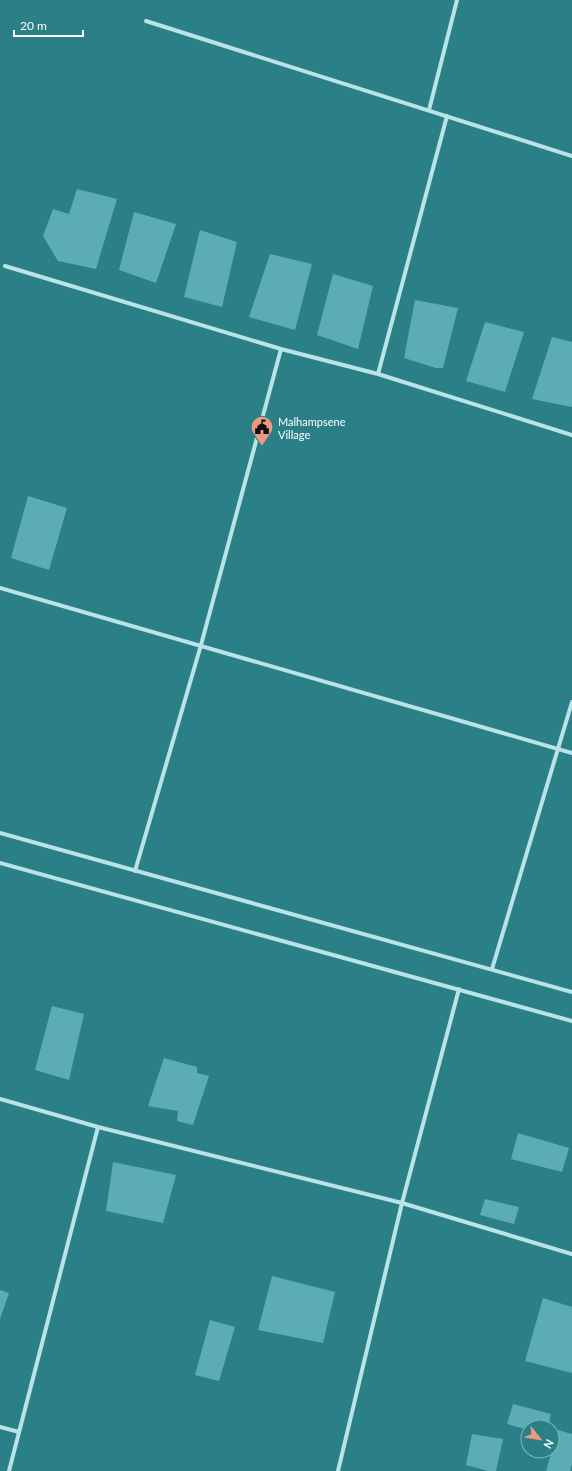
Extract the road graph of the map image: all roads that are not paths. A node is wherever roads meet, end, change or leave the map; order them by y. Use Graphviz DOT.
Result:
graph roads {
  1 [pos="457,0"];
  2 [pos="146,21"];
  3 [pos="429,110"];
  4 [pos="447,116"];
  5 [pos="572,156"];
  6 [pos="5,266"];
  7 [pos="281,349"];
  8 [pos="378,374"];
  9 [pos="572,436"];
  10 [pos="0,588"];
  11 [pos="201,645"];
  12 [pos="572,702"];
  13 [pos="559,749"];
  14 [pos="572,753"];
  15 [pos="0,833"];
  16 [pos="0,863"];
  17 [pos="136,871"];
  18 [pos="492,970"];
  19 [pos="459,989"];
  20 [pos="572,992"];
  21 [pos="572,1021"];
  22 [pos="0,1099"];
  23 [pos="98,1127"];
  24 [pos="402,1203"];
  25 [pos="572,1254"];
  26 [pos="0,1427"];
  27 [pos="18,1432"];
  28 [pos="9,1471"];
  29 [pos="338,1471"];
  1 -- 3 [label="street"];
  2 -- 3 [label="street"];
  3 -- 4 [label="street"];
  4 -- 5 [label="street"];
  4 -- 8 [label="street"];
  6 -- 7 [label="street"];
  7 -- 8 [label="street"];
  7 -- 11 [label="street"];
  8 -- 9 [label="street"];
  10 -- 11 [label="street"];
  11 -- 13 [label="street"];
  11 -- 17 [label="street"];
  12 -- 13 [label="street"];
  13 -- 14 [label="street"];
  13 -- 18 [label="street"];
  15 -- 17 [label="street"];
  16 -- 19 [label="street"];
  17 -- 18 [label="street"];
  18 -- 20 [label="street"];
  19 -- 21 [label="street"];
  19 -- 24 [label="street"];
  22 -- 23 [label="street"];
  23 -- 24 [label="street"];
  23 -- 27 [label="street"];
  24 -- 25 [label="street"];
  24 -- 29 [label="street"];
  26 -- 27 [label="street"];
  27 -- 28 [label="street"];
}
